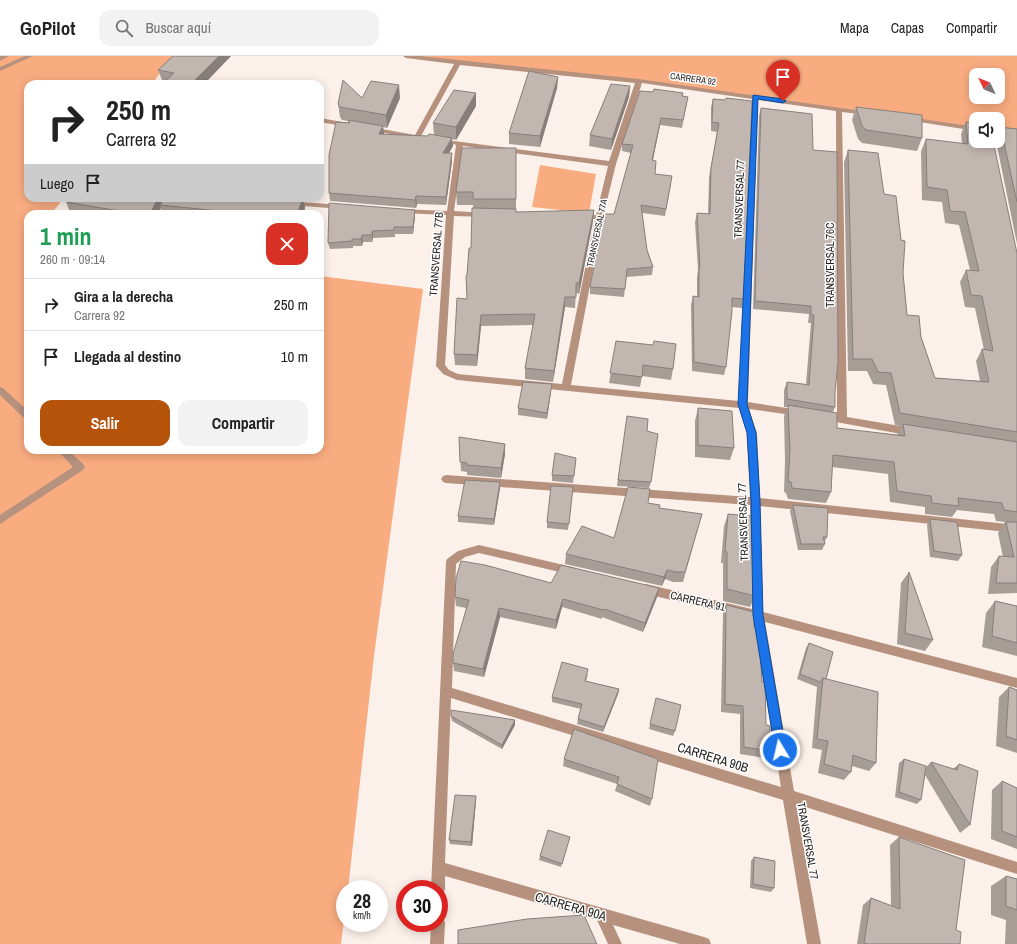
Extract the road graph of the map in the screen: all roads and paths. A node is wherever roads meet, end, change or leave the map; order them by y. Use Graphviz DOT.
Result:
graph roads {
  1 [pos="6,56"];
  2 [pos="30,56"];
  3 [pos="406,56"];
  4 [pos="0,59"];
  5 [pos="458,63"];
  6 [pos="0,69"];
  7 [pos="639,80"];
  8 [pos="755,97"];
  9 [pos="839,109"];
  10 [pos="877,115"];
  11 [pos="900,118"];
  12 [pos="324,121"];
  13 [pos="969,128"];
  14 [pos="445,142"];
  15 [pos="460,144"];
  16 [pos="612,164"];
  17 [pos="281,202"];
  18 [pos="350,208"];
  19 [pos="396,211"];
  20 [pos="450,215"];
  21 [pos="497,216"];
  22 [pos="576,217"];
  23 [pos="599,217"];
  24 [pos="566,388"];
  25 [pos="0,390"];
  26 [pos="743,404"];
  27 [pos="24,413"];
  28 [pos="842,420"];
  29 [pos="918,433"];
  30 [pos="66,454"];
  31 [pos="446,479"];
  32 [pos="755,501"];
  33 [pos="0,520"];
  34 [pos="1017,529"];
  35 [pos="580,573"];
  36 [pos="634,586"];
  37 [pos="758,615"];
  38 [pos="1017,683"];
  39 [pos="445,690"];
  40 [pos="788,795"];
  41 [pos="439,868"];
  42 [pos="1017,868"];
  43 [pos="438,880"];
  44 [pos="601,914"];
  45 [pos="438,932"];
  46 [pos="437,944"];
  47 [pos="615,944"];
  48 [pos="704,944"];
  49 [pos="814,944"];
  1 -- 4 [label="street"];
  2 -- 6 [label="street"];
  3 -- 5 [label="street, CARRERA 92"];
  5 -- 7 [label="street, CARRERA 92"];
  5 -- 12 [label="street"];
  7 -- 8 [label="street, CARRERA 92"];
  7 -- 16 [label="street, TRANSVERSAL 77A"];
  8 -- 9 [label="street, CARRERA 92"];
  8 -- 26 [label="street, TRANSVERSAL 77"];
  9 -- 10 [label="street, CARRERA 92"];
  9 -- 28 [label="street, TRANSVERSAL 76C"];
  11 -- 13 [label="street"];
  14 -- 15 [label="street"];
  15 -- 16 [label="street"];
  15 -- 20 [label="street, TRANSVERSAL 77B"];
  16 -- 23 [label="street, TRANSVERSAL 77A"];
  17 -- 18 [label="street"];
  19 -- 20 [label="street"];
  20 -- 21 [label="street"];
  20 -- 24 [label="street, TRANSVERSAL 77B"];
  22 -- 23 [label="street"];
  23 -- 24 [label="street, TRANSVERSAL 77A"];
  24 -- 26 [label="street"];
  25 -- 27 [label="street"];
  26 -- 28 [label="street"];
  26 -- 32 [label="street, TRANSVERSAL 77"];
  28 -- 29 [label="street"];
  30 -- 33 [label="street"];
  31 -- 32 [label="street"];
  32 -- 34 [label="street"];
  32 -- 37 [label="street, TRANSVERSAL 77"];
  35 -- 39 [label="street"];
  36 -- 37 [label="street, CARRERA 91"];
  37 -- 38 [label="street, CARRERA 91"];
  37 -- 40 [label="street, TRANSVERSAL 77"];
  39 -- 40 [label="street, CARRERA 90B"];
  39 -- 41 [label="street"];
  40 -- 42 [label="street, CARRERA 90B"];
  40 -- 49 [label="street, TRANSVERSAL 77"];
  41 -- 43 [label="street"];
  41 -- 44 [label="street, CARRERA 90A"];
  44 -- 47 [label="street"];
  44 -- 48 [label="street, CARRERA 90A"];
  45 -- 46 [label="street"];
}
